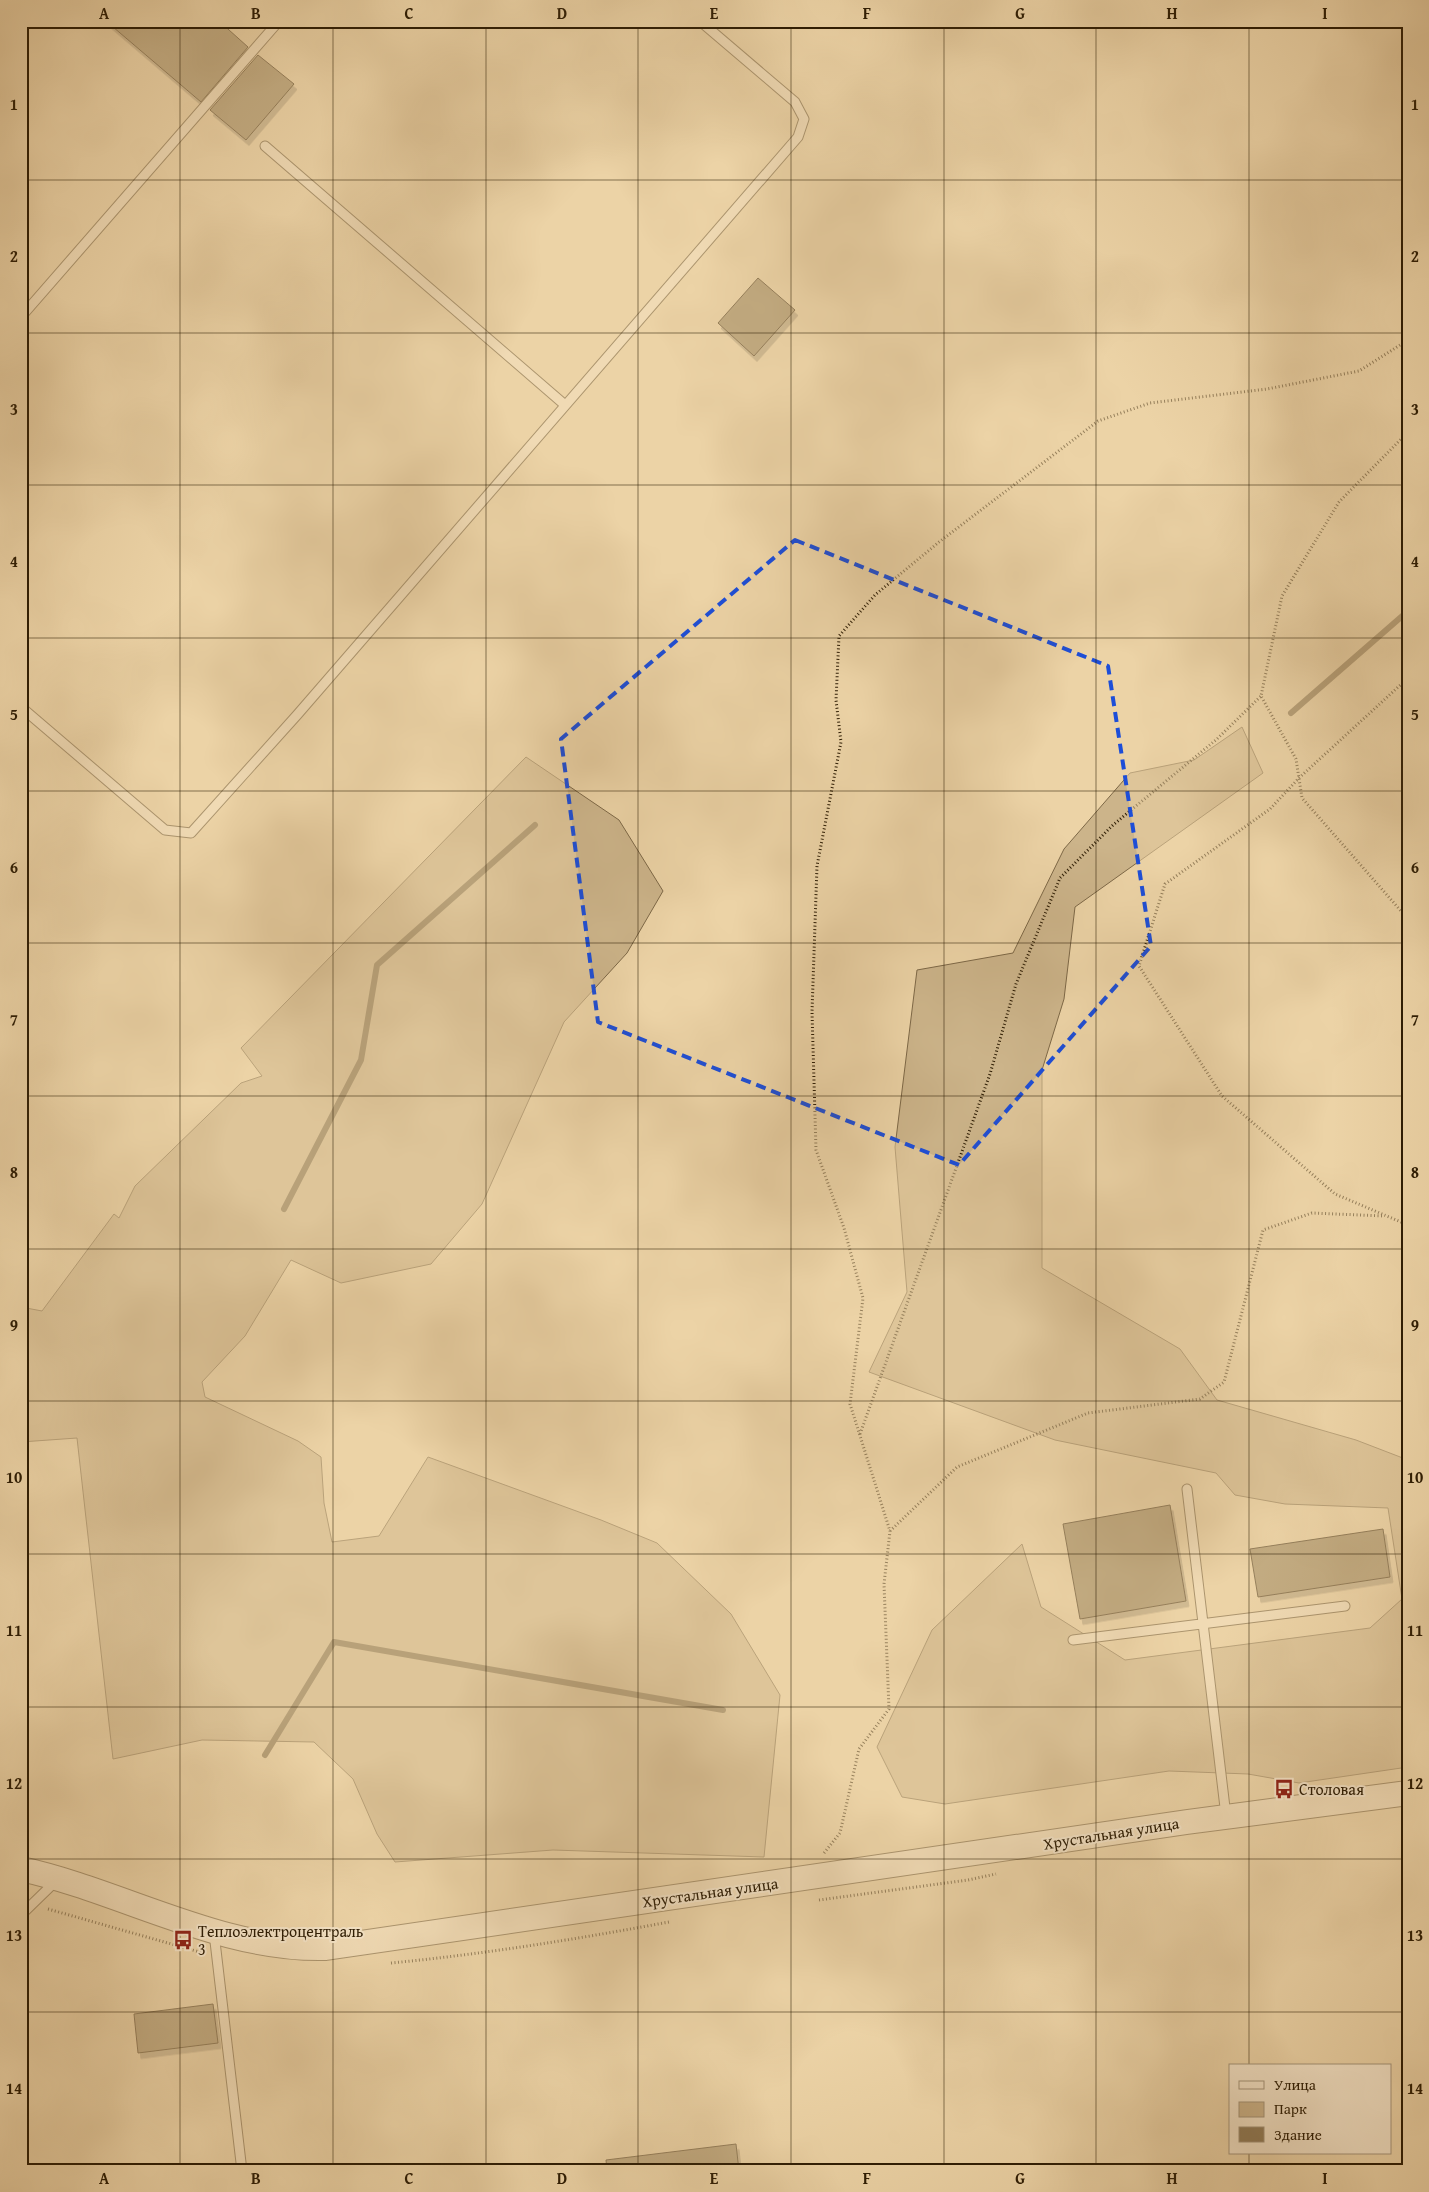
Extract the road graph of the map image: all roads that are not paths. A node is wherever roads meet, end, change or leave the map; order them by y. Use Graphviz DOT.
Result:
graph roads {
  1 [pos="279,21"];
  2 [pos="700,21"];
  3 [pos="265,146"];
  4 [pos="21,317"];
  5 [pos="565,405"];
  6 [pos="21,707"];
  7 [pos="1187,1489"];
  8 [pos="1345,1606"];
  9 [pos="1202,1624"];
  10 [pos="1073,1640"];
  11 [pos="1408,1793"];
  12 [pos="1226,1816"];
  13 [pos="21,1870"];
  14 [pos="58,1879"];
  15 [pos="21,1915"];
  16 [pos="214,1930"];
  17 [pos="242,2171"];
  1 -- 4 [label="lane"];
  2 -- 5 [label="lane"];
  3 -- 5 [label="lane"];
  5 -- 6 [label="lane"];
  7 -- 9 [label="lane"];
  8 -- 9 [label="lane"];
  9 -- 10 [label="lane"];
  9 -- 12 [label="lane"];
  11 -- 12 [label="street, Хрустальная улица"];
  12 -- 16 [label="street, Хрустальная улица"];
  13 -- 14 [label="street, Хрустальная улица"];
  14 -- 15 [label="lane"];
  14 -- 16 [label="street, Хрустальная улица"];
  16 -- 17 [label="lane"];
}
